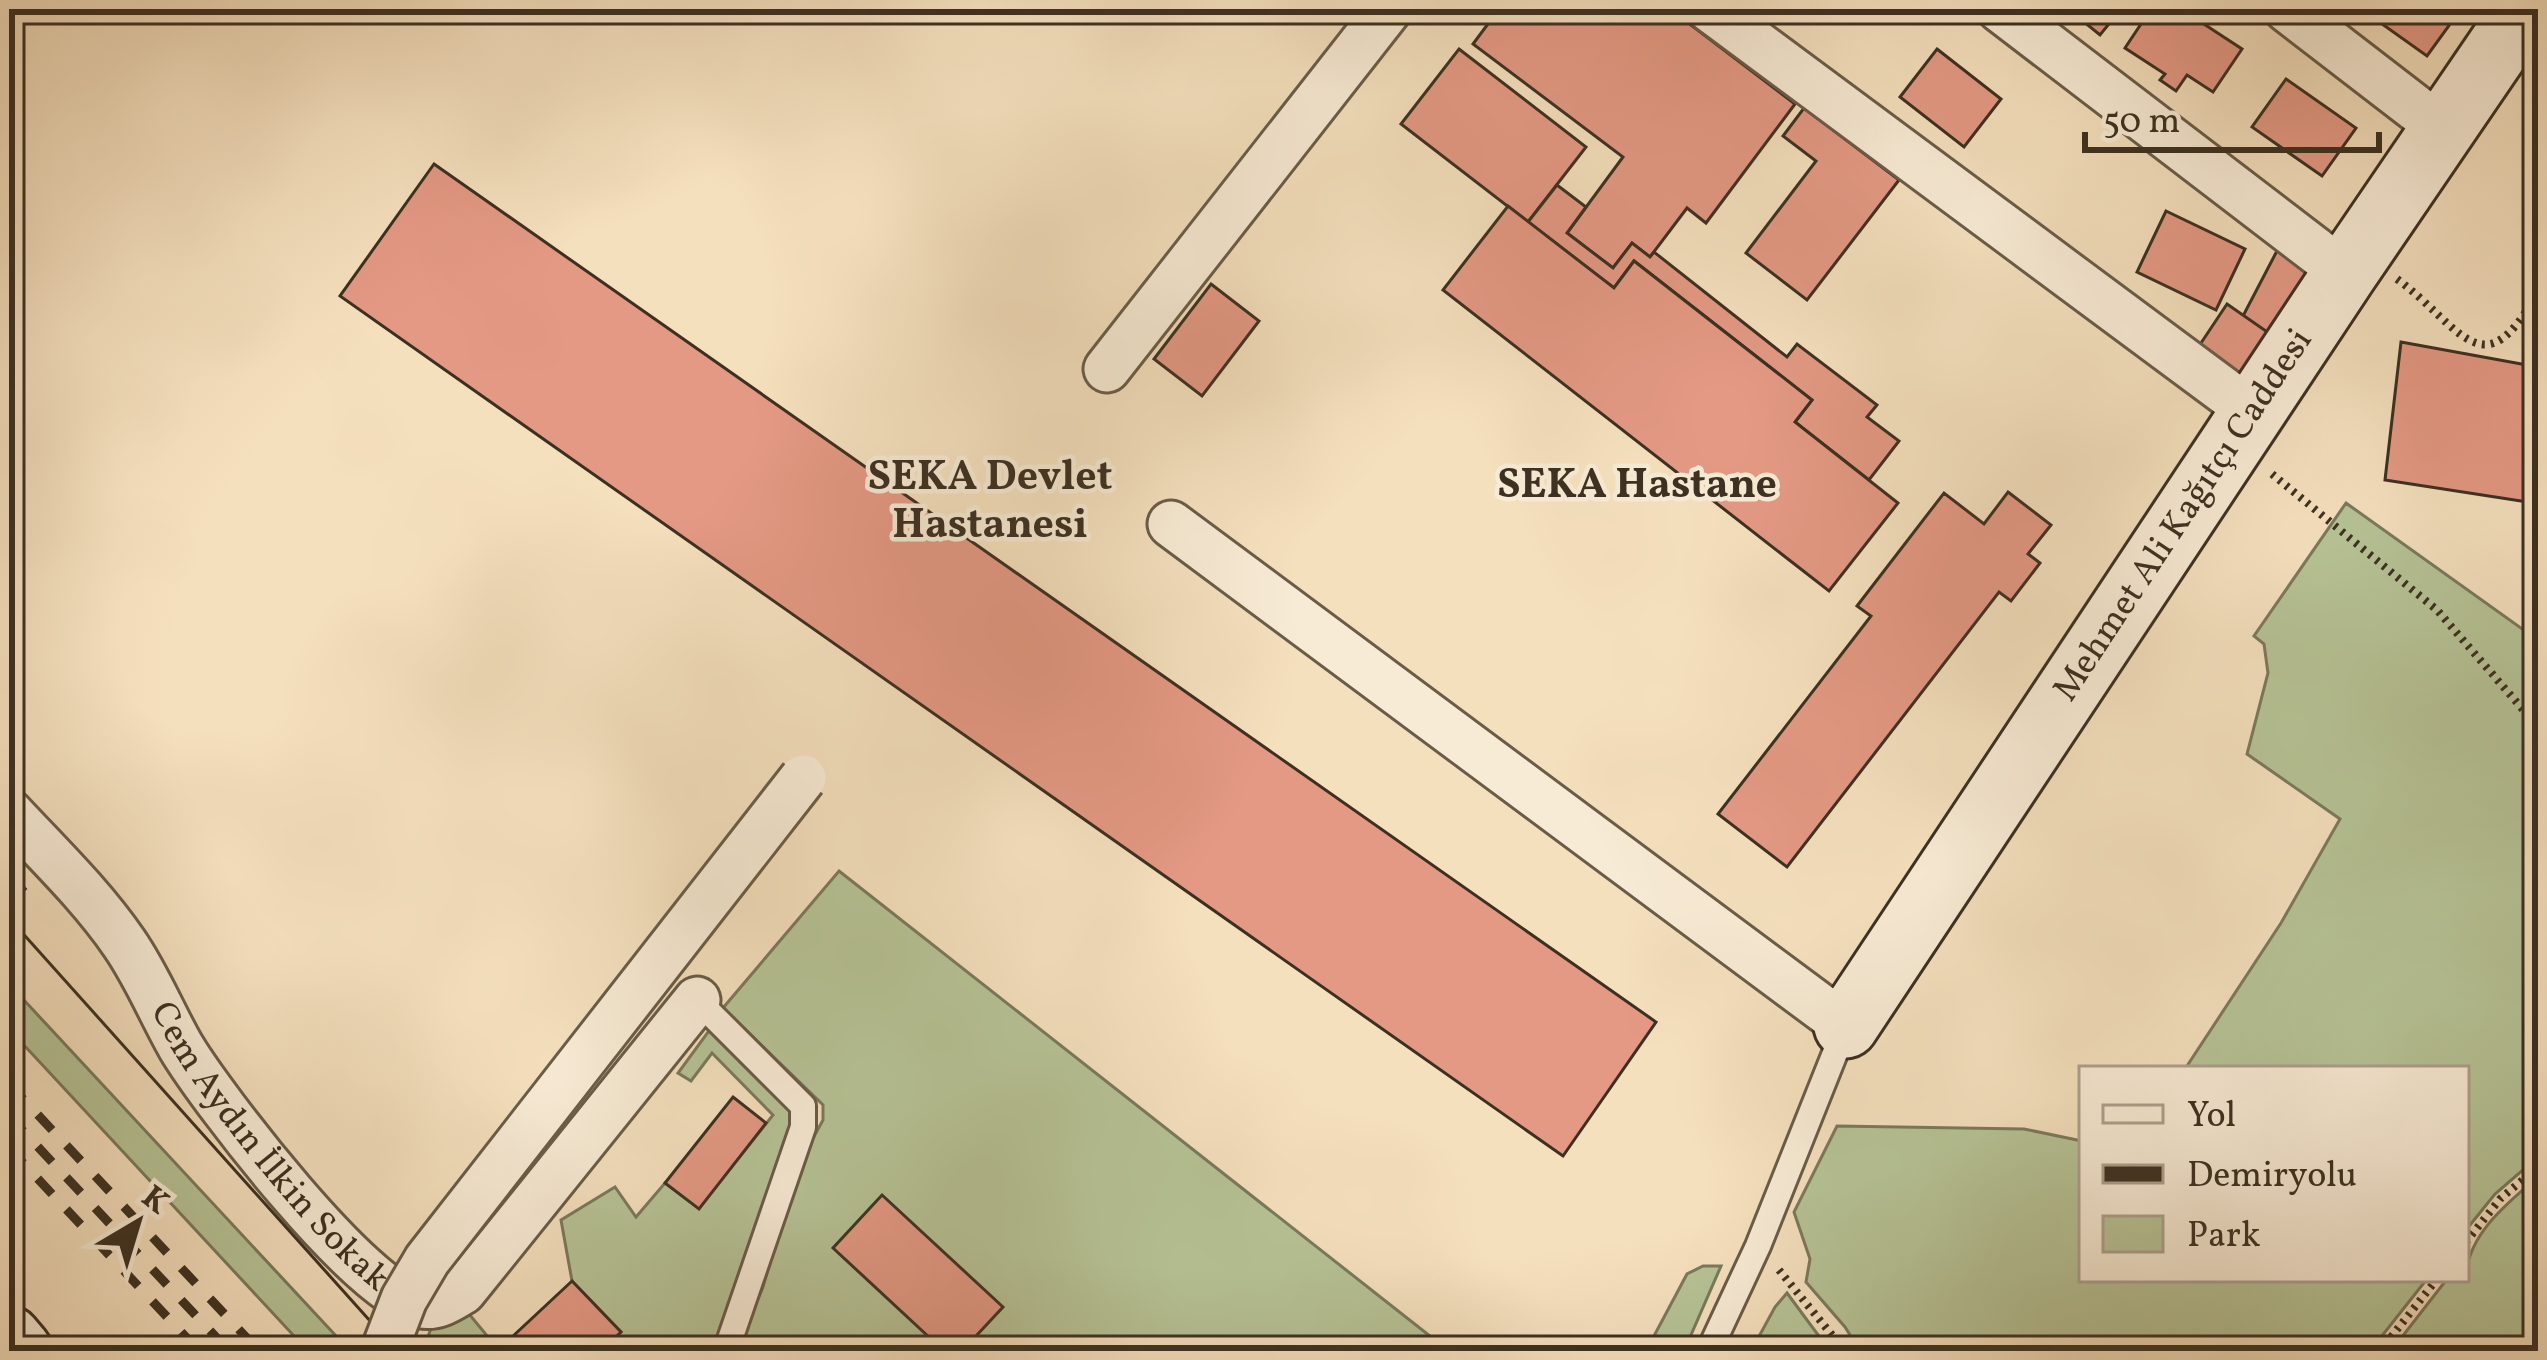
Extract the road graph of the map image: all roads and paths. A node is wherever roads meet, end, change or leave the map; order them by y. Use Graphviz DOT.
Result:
graph roads {
  1 [pos="1389,9"];
  2 [pos="1710,9"];
  3 [pos="2000,9"];
  4 [pos="2287,9"];
  5 [pos="2529,13"];
  6 [pos="2444,130"];
  7 [pos="2366,272"];
  8 [pos="2538,291"];
  9 [pos="1108,369"];
  10 [pos="2259,441"];
  11 [pos="1171,524"];
  12 [pos="2538,727"];
  13 [pos="803,778"];
  14 [pos="9,812"];
  15 [pos="697,1000"];
  16 [pos="1846,1026"];
  17 [pos="2538,1167"];
  18 [pos="2469,1238"];
  19 [pos="1758,1246"];
  20 [pos="2435,1282"];
  21 [pos="9,1338"];
  22 [pos="20,1351"];
  23 [pos="384,1351"];
  24 [pos="726,1351"];
  25 [pos="1709,1351"];
  26 [pos="1845,1351"];
  27 [pos="2380,1351"];
  1 -- 9 [label="street"];
  2 -- 10 [label="street"];
  3 -- 7 [label="street"];
  4 -- 6 [label="street"];
  5 -- 6 [label="street, Mehmet Ali Kağıtçı Caddesi"];
  6 -- 7 [label="street, Mehmet Ali Kağıtçı Caddesi"];
  7 -- 8 [label="path"];
  7 -- 10 [label="street, Mehmet Ali Kağıtçı Caddesi"];
  10 -- 12 [label="path"];
  10 -- 16 [label="street, Mehmet Ali Kağıtçı Caddesi"];
  11 -- 16 [label="street"];
  13 -- 23 [label="street, bridge"];
  14 -- 15 [label="street, Cem Aydın İlkin Sokak"];
  15 -- 24 [label="lane"];
  16 -- 19 [label="lane"];
  17 -- 18 [label="path"];
  19 -- 25 [label="lane"];
  19 -- 26 [label="path"];
  20 -- 27 [label="path"];
  21 -- 22 [label="street"];
}
